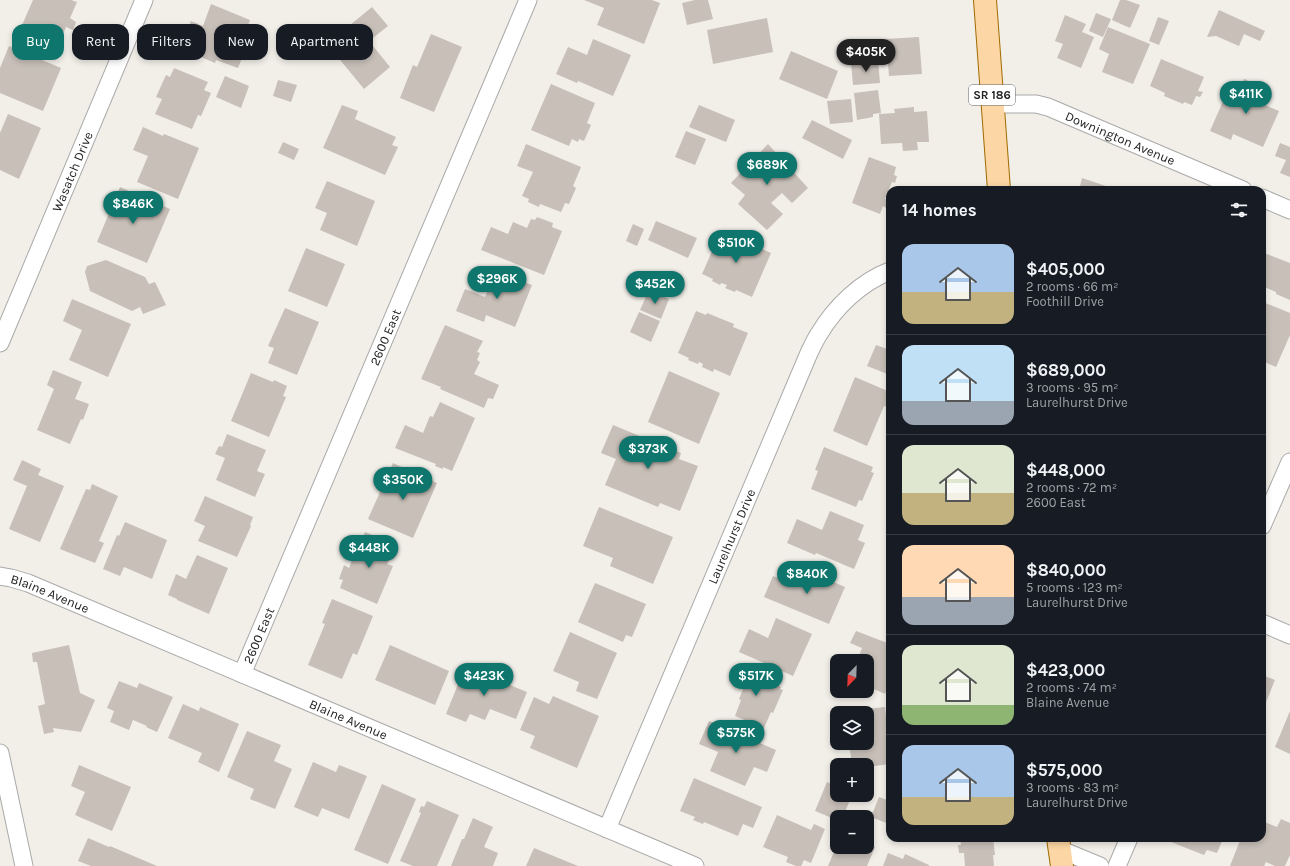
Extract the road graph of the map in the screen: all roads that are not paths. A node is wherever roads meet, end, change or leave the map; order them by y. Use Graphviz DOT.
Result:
graph roads {
  1 [pos="144,0"];
  2 [pos="528,0"];
  3 [pos="985,0"];
  4 [pos="993,104"];
  5 [pos="999,186"];
  6 [pos="1234,186"];
  7 [pos="1266,200"];
  8 [pos="1290,210"];
  9 [pos="886,272"];
  10 [pos="0,343"];
  11 [pos="1290,462"];
  12 [pos="1266,517"];
  13 [pos="0,576"];
  14 [pos="1266,625"];
  15 [pos="1290,635"];
  16 [pos="242,674"];
  17 [pos="0,753"];
  18 [pos="607,829"];
  19 [pos="1126,842"];
  20 [pos="1060,851"];
  21 [pos="24,866"];
  22 [pos="695,866"];
  23 [pos="1100,866"];
  24 [pos="1117,866"];
  1 -- 10 [label="street, Wasatch Drive"];
  2 -- 16 [label="street, 2600 East"];
  3 -- 4 [label="main road, SR 186"];
  4 -- 5 [label="main road, SR 186"];
  4 -- 6 [label="street, Downington Avenue"];
  7 -- 8 [label="street"];
  9 -- 18 [label="street, Laurelhurst Drive"];
  11 -- 12 [label="street"];
  13 -- 16 [label="street, Blaine Avenue"];
  14 -- 15 [label="street"];
  16 -- 18 [label="street, Blaine Avenue"];
  17 -- 21 [label="street"];
  18 -- 22 [label="street, Blaine Avenue"];
  19 -- 24 [label="street"];
  20 -- 23 [label="street"];
}
